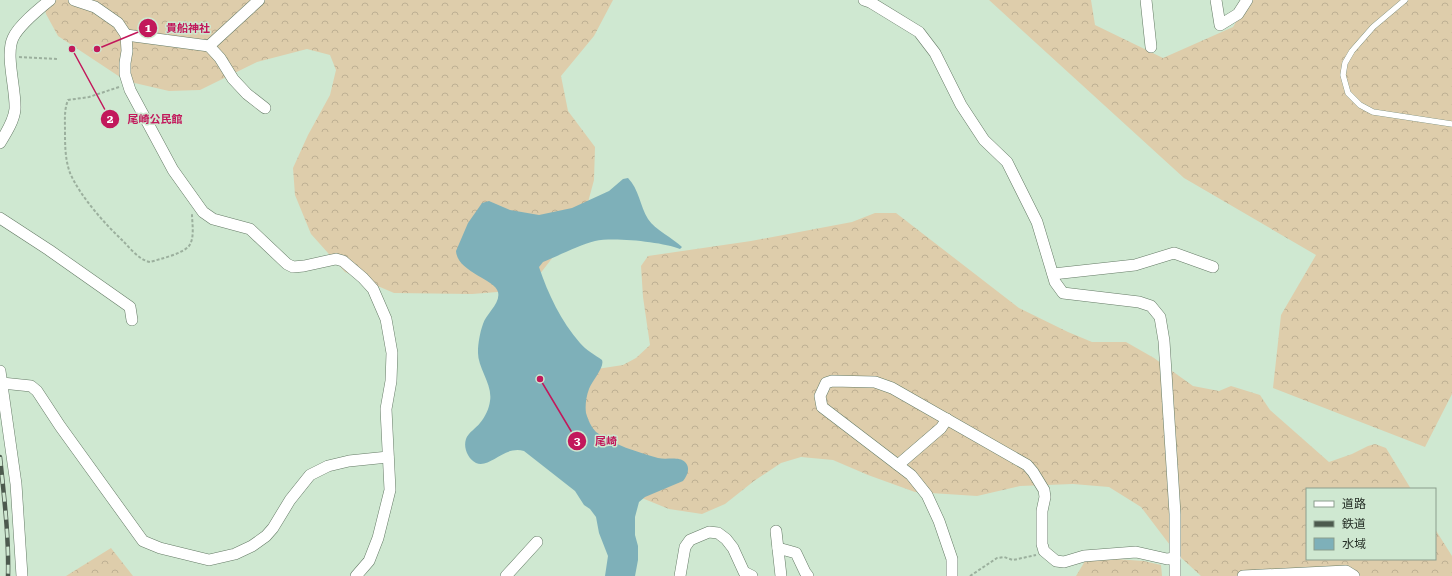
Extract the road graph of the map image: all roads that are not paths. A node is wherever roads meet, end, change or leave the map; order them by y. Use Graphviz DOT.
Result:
graph roads {
  1 [pos="50,0"];
  2 [pos="74,0"];
  3 [pos="258,0"];
  4 [pos="864,0"];
  5 [pos="1146,0"];
  6 [pos="1216,0"];
  7 [pos="1247,0"];
  8 [pos="1405,0"];
  9 [pos="126,35"];
  10 [pos="210,46"];
  11 [pos="1151,47"];
  12 [pos="265,108"];
  13 [pos="1452,124"];
  14 [pos="0,143"];
  15 [pos="0,218"];
  16 [pos="1212,267"];
  17 [pos="1053,274"];
  18 [pos="132,320"];
  19 [pos="0,371"];
  20 [pos="2,383"];
  21 [pos="947,420"];
  22 [pos="388,458"];
  23 [pos="898,466"];
  24 [pos="776,531"];
  25 [pos="537,542"];
  26 [pos="778,548"];
  27 [pos="1175,558"];
  28 [pos="22,576"];
  29 [pos="356,576"];
  30 [pos="506,576"];
  31 [pos="680,576"];
  32 [pos="752,576"];
  33 [pos="781,576"];
  34 [pos="808,576"];
  35 [pos="952,576"];
  36 [pos="1175,576"];
  37 [pos="1243,576"];
  38 [pos="1354,576"];
  1 -- 14 [label="street"];
  2 -- 9 [label="street"];
  3 -- 10 [label="street"];
  4 -- 17 [label="street"];
  5 -- 11 [label="street"];
  6 -- 7 [label="street"];
  8 -- 13 [label="lane"];
  9 -- 10 [label="street"];
  9 -- 22 [label="street"];
  10 -- 12 [label="street"];
  15 -- 18 [label="street"];
  16 -- 17 [label="street"];
  17 -- 27 [label="street"];
  19 -- 20 [label="street"];
  20 -- 22 [label="street"];
  20 -- 28 [label="street"];
  21 -- 23 [label="street"];
  21 -- 23 [label="street"];
  21 -- 27 [label="street"];
  22 -- 29 [label="street"];
  23 -- 35 [label="street"];
  24 -- 26 [label="street"];
  25 -- 30 [label="street"];
  26 -- 33 [label="street"];
  26 -- 34 [label="street"];
  27 -- 36 [label="street"];
  31 -- 32 [label="street"];
  37 -- 38 [label="street"];
}
